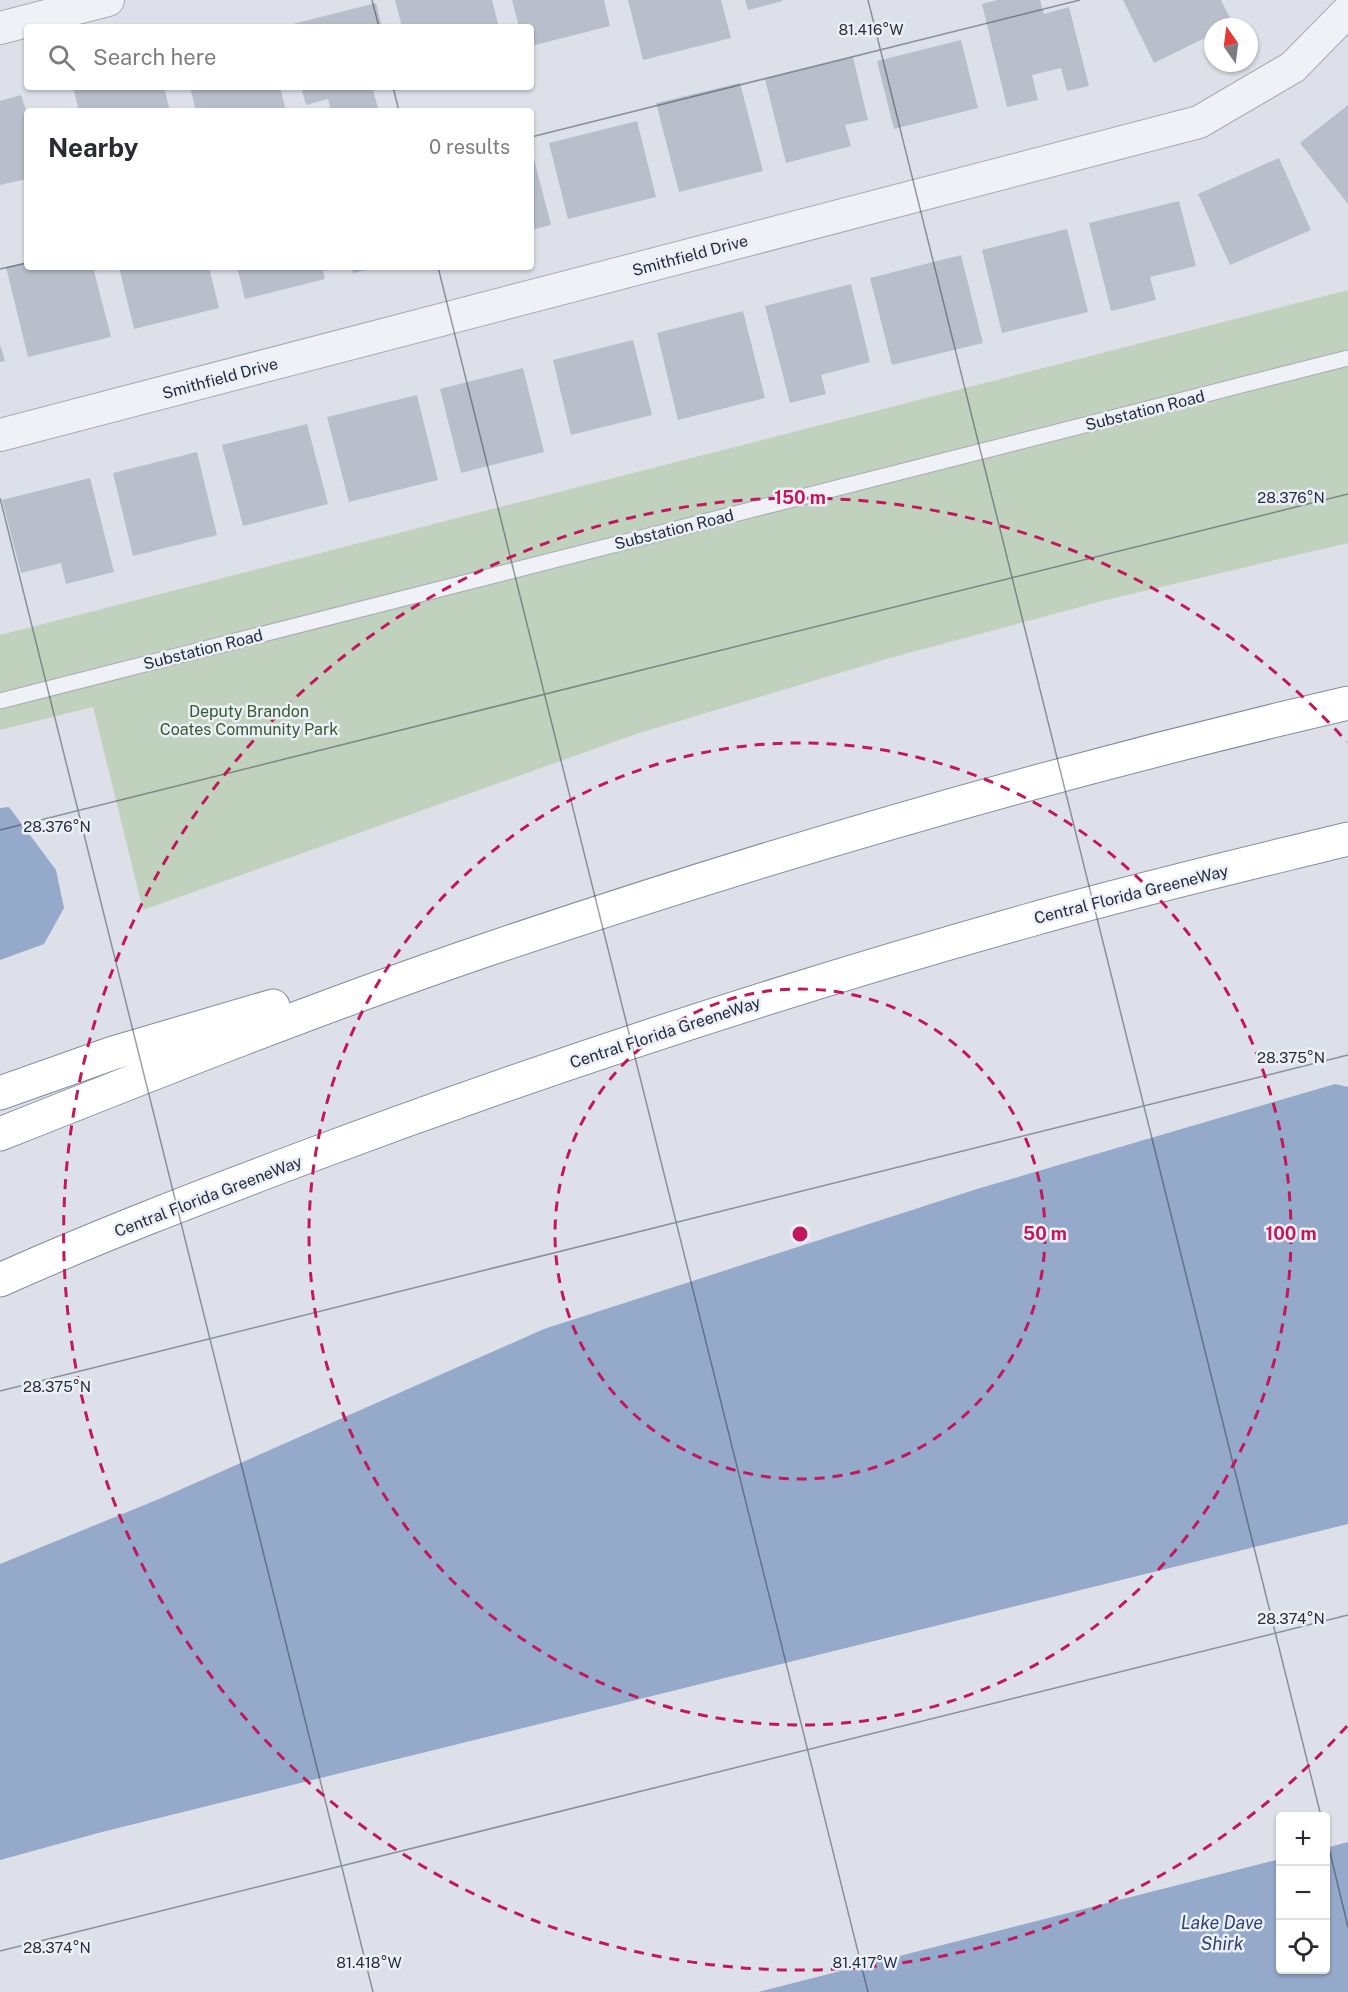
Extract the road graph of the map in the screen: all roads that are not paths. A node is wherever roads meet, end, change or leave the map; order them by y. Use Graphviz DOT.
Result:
graph roads {
  1 [pos="108,0"];
  2 [pos="1348,11"];
  3 [pos="0,28"];
  4 [pos="1348,358"];
  5 [pos="0,435"];
  6 [pos="0,700"];
  7 [pos="1348,703"];
  8 [pos="1348,839"];
  9 [pos="654,895"];
  10 [pos="0,1092"];
  11 [pos="0,1134"];
  12 [pos="0,1280"];
  1 -- 3 [label="street"];
  2 -- 5 [label="street, Smithfield Drive"];
  4 -- 6 [label="lane, Substation Road"];
  7 -- 9 [label="highway"];
  8 -- 12 [label="highway, Central Florida GreeneWay"];
  9 -- 10 [label="highway"];
  9 -- 11 [label="highway"];
}
